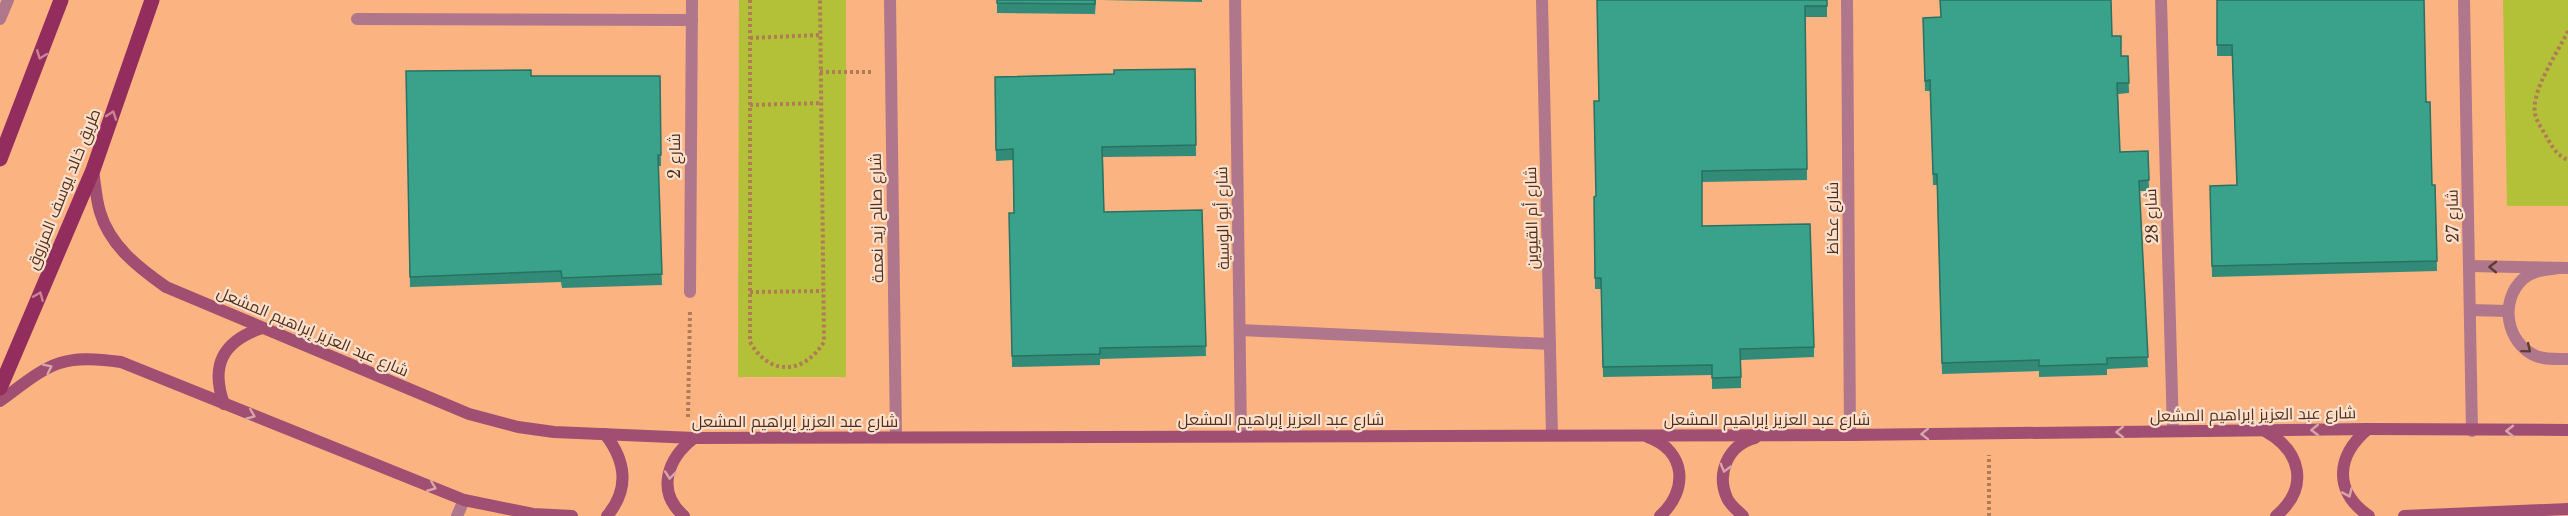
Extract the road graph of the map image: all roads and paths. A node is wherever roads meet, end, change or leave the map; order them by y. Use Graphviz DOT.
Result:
graph roads {
  1 [pos="8,0"];
  2 [pos="61,0"];
  3 [pos="152,0"];
  4 [pos="692,0"];
  5 [pos="750,0"];
  6 [pos="820,0"];
  7 [pos="890,0"];
  8 [pos="1235,0"];
  9 [pos="1542,0"];
  10 [pos="1847,0"];
  11 [pos="2162,0"];
  12 [pos="2464,0"];
  13 [pos="0,19"];
  14 [pos="357,19"];
  15 [pos="692,20"];
  16 [pos="2568,31"];
  17 [pos="820,35"];
  18 [pos="750,38"];
  19 [pos="820,72"];
  20 [pos="890,72"];
  21 [pos="821,103"];
  22 [pos="750,105"];
  23 [pos="0,159"];
  24 [pos="2568,159"];
  25 [pos="93,170"];
  26 [pos="2469,266"];
  27 [pos="2563,268"];
  28 [pos="824,291"];
  29 [pos="690,292"];
  30 [pos="750,292"];
  31 [pos="2470,310"];
  32 [pos="2508,311"];
  33 [pos="262,328"];
  34 [pos="1240,330"];
  35 [pos="1550,344"];
  36 [pos="2568,359"];
  37 [pos="0,388"];
  38 [pos="0,401"];
  39 [pos="225,405"];
  40 [pos="2368,429"];
  41 [pos="2264,430"];
  42 [pos="2568,430"];
  43 [pos="2173,431"];
  44 [pos="2472,431"];
  45 [pos="605,434"];
  46 [pos="1989,434"];
  47 [pos="1241,435"];
  48 [pos="1552,435"];
  49 [pos="1643,435"];
  50 [pos="1765,435"];
  51 [pos="1850,435"];
  52 [pos="896,436"];
  53 [pos="691,438"];
  54 [pos="464,500"];
  55 [pos="2568,509"];
  56 [pos="457,516"];
  57 [pos="572,516"];
  58 [pos="607,516"];
  59 [pos="684,516"];
  60 [pos="1660,516"];
  61 [pos="1743,516"];
  62 [pos="1989,516"];
  63 [pos="2276,516"];
  64 [pos="2369,516"];
  65 [pos="2404,516"];
  1 -- 13 [label="street"];
  2 -- 23 [label="main road, one-way"];
  25 -- 3 [label="main road, طريق خالد يوسف المرزوق, one-way"];
  4 -- 15 [label="street, شارع 2"];
  5 -- 18 [label="path"];
  6 -- 17 [label="path"];
  7 -- 20 [label="street, شارع صالح زيد نعمة"];
  8 -- 34 [label="street, شارع أبو الوسية"];
  9 -- 35 [label="street, شارع أم القيوين"];
  10 -- 51 [label="street, شارع عكاظ"];
  11 -- 43 [label="street, شارع 28"];
  12 -- 26 [label="street, شارع 27"];
  14 -- 15 [label="street"];
  15 -- 29 [label="street, شارع 2"];
  16 -- 24 [label="path"];
  17 -- 18 [label="path"];
  17 -- 19 [label="path"];
  18 -- 22 [label="path"];
  19 -- 20 [label="path"];
  19 -- 21 [label="path"];
  20 -- 52 [label="street, شارع صالح زيد نعمة"];
  21 -- 22 [label="path"];
  21 -- 28 [label="path"];
  22 -- 30 [label="path"];
  25 -- 33 [label="main road, شارع عبد العزيز إبراهيم المشعل"];
  37 -- 25 [label="main road, طريق خالد يوسف المرزوق, one-way"];
  27 -- 26 [label="street, one-way"];
  26 -- 31 [label="street, شارع 27"];
  27 -- 32 [label="street"];
  28 -- 30 [label="path"];
  28 -- 30 [label="path"];
  29 -- 53 [label="path"];
  31 -- 32 [label="street"];
  31 -- 44 [label="street, شارع 27"];
  32 -- 36 [label="street, one-way"];
  33 -- 39 [label="main road"];
  33 -- 45 [label="main road, شارع عبد العزيز إبراهيم المشعل"];
  34 -- 35 [label="street"];
  34 -- 47 [label="street, شارع أبو الوسية"];
  35 -- 48 [label="street, شارع أم القيوين"];
  38 -- 39 [label="main road, one-way"];
  39 -- 54 [label="main road, one-way"];
  40 -- 41 [label="main road, شارع عبد العزيز إبراهيم المشعل, one-way"];
  40 -- 44 [label="main road, شارع عبد العزيز إبراهيم المشعل"];
  40 -- 64 [label="main road, one-way"];
  41 -- 43 [label="main road, شارع عبد العزيز إبراهيم المشعل"];
  41 -- 63 [label="main road"];
  42 -- 44 [label="main road, شارع عبد العزيز إبراهيم المشعل, one-way"];
  43 -- 46 [label="main road, شارع عبد العزيز إبراهيم المشعل, one-way"];
  45 -- 53 [label="main road, شارع عبد العزيز إبراهيم المشعل"];
  45 -- 58 [label="main road"];
  46 -- 51 [label="main road, شارع عبد العزيز إبراهيم المشعل, one-way"];
  46 -- 62 [label="path"];
  47 -- 48 [label="main road, شارع عبد العزيز إبراهيم المشعل"];
  47 -- 52 [label="main road, شارع عبد العزيز إبراهيم المشعل"];
  48 -- 49 [label="main road, شارع عبد العزيز إبراهيم المشعل"];
  49 -- 50 [label="main road, شارع عبد العزيز إبراهيم المشعل"];
  49 -- 60 [label="main road"];
  50 -- 51 [label="main road, شارع عبد العزيز إبراهيم المشعل"];
  50 -- 61 [label="main road, one-way"];
  52 -- 53 [label="main road, شارع عبد العزيز إبراهيم المشعل"];
  53 -- 59 [label="main road, one-way"];
  54 -- 56 [label="street"];
  54 -- 57 [label="main road"];
  55 -- 65 [label="main road"];
}
